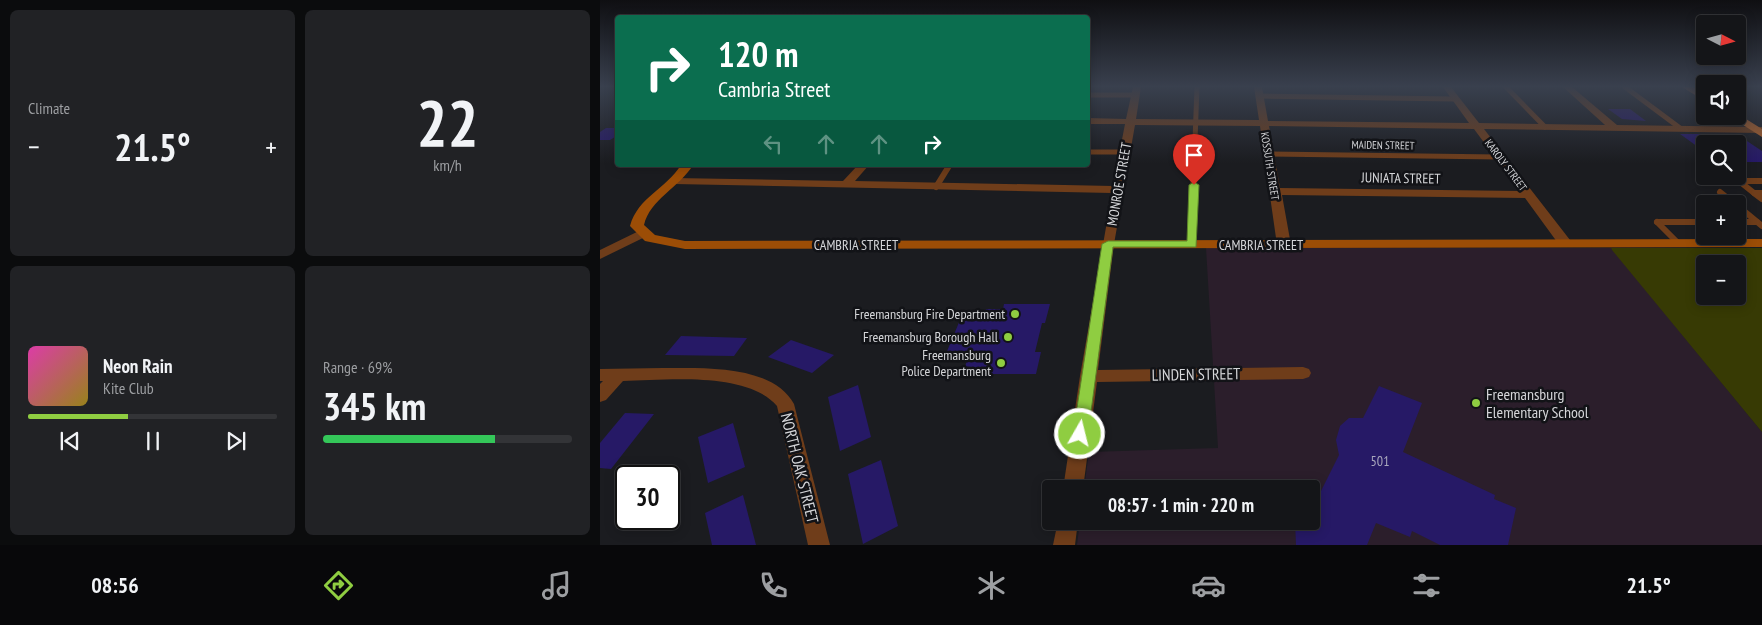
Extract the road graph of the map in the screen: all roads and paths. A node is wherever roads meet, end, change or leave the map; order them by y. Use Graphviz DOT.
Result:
graph roads {
  1 [pos="1132,112"];
  2 [pos="1196,112"];
  3 [pos="1261,112"];
  4 [pos="1466,112"];
  5 [pos="1531,112"];
  6 [pos="1596,112"];
  7 [pos="1659,112"];
  8 [pos="1090,121"];
  9 [pos="1130,121"];
  10 [pos="1196,122"];
  11 [pos="1263,123"];
  12 [pos="1746,123"];
  13 [pos="1476,126"];
  14 [pos="1545,127"];
  15 [pos="1614,128"];
  16 [pos="1680,128"];
  17 [pos="1760,131"];
  18 [pos="1090,152"];
  19 [pos="1124,152"];
  20 [pos="1267,154"];
  21 [pos="1499,157"];
  22 [pos="685,167"];
  23 [pos="862,167"];
  24 [pos="948,167"];
  25 [pos="674,181"];
  26 [pos="1762,181"];
  27 [pos="846,185"];
  28 [pos="936,187"];
  29 [pos="1117,190"];
  30 [pos="1274,191"];
  31 [pos="1720,192"];
  32 [pos="1754,193"];
  33 [pos="1762,193"];
  34 [pos="1528,195"];
  35 [pos="1724,195"];
  36 [pos="1762,199"];
  37 [pos="1746,213"];
  38 [pos="1696,222"];
  39 [pos="1746,223"];
  40 [pos="1760,224"];
  41 [pos="643,233"];
  42 [pos="1565,243"];
  43 [pos="1678,243"];
  44 [pos="1762,243"];
  45 [pos="1108,244"];
  46 [pos="1192,244"];
  47 [pos="1284,245"];
  48 [pos="600,255"];
  49 [pos="1304,373"];
  50 [pos="600,375"];
  51 [pos="618,376"];
  52 [pos="1088,376"];
  53 [pos="600,395"];
  54 [pos="1074,480"];
  55 [pos="1066,530"];
  56 [pos="819,545"];
  57 [pos="1064,545"];
  1 -- 9 [label="street, MONROE STREET"];
  2 -- 10 [label="lane"];
  3 -- 11 [label="street, KOSSUTH STREET"];
  4 -- 13 [label="street, KAROLY STREET"];
  5 -- 14 [label="lane"];
  6 -- 15 [label="street"];
  7 -- 16 [label="lane"];
  8 -- 9 [label="street"];
  9 -- 10 [label="street"];
  9 -- 19 [label="street, MONROE STREET"];
  10 -- 11 [label="street"];
  10 -- 46 [label="lane"];
  11 -- 13 [label="street"];
  11 -- 20 [label="street, KOSSUTH STREET"];
  12 -- 17 [label="main road"];
  13 -- 14 [label="street"];
  13 -- 21 [label="street, KAROLY STREET"];
  14 -- 15 [label="street"];
  15 -- 16 [label="street"];
  16 -- 17 [label="street"];
  18 -- 19 [label="lane"];
  19 -- 29 [label="street, MONROE STREET"];
  20 -- 21 [label="lane, MAIDEN STREET"];
  20 -- 30 [label="street, KOSSUTH STREET"];
  21 -- 34 [label="street, KAROLY STREET"];
  22 -- 25 [label="street"];
  23 -- 27 [label="street"];
  24 -- 28 [label="lane"];
  25 -- 27 [label="street"];
  25 -- 41 [label="street"];
  26 -- 32 [label="lane"];
  27 -- 28 [label="street"];
  28 -- 29 [label="street"];
  29 -- 45 [label="street, MONROE STREET"];
  30 -- 34 [label="street, JUNIATA STREET"];
  30 -- 47 [label="street, KOSSUTH STREET"];
  31 -- 35 [label="lane"];
  32 -- 33 [label="lane"];
  32 -- 36 [label="lane"];
  34 -- 42 [label="street, KAROLY STREET"];
  37 -- 40 [label="lane"];
  38 -- 43 [label="lane"];
  39 -- 40 [label="lane"];
  41 -- 45 [label="street, CAMBRIA STREET"];
  41 -- 48 [label="street"];
  42 -- 43 [label="street, CAMBRIA STREET"];
  42 -- 47 [label="street, CAMBRIA STREET"];
  43 -- 44 [label="street, CAMBRIA STREET"];
  45 -- 46 [label="street, CAMBRIA STREET"];
  45 -- 52 [label="street, MONROE STREET"];
  46 -- 47 [label="street, CAMBRIA STREET"];
  49 -- 52 [label="street, LINDEN STREET"];
  50 -- 51 [label="street, NORTH OAK STREET"];
  51 -- 53 [label="street"];
  51 -- 56 [label="street, NORTH OAK STREET"];
  52 -- 54 [label="street, MONROE STREET"];
  55 -- 57 [label="street"];
}
